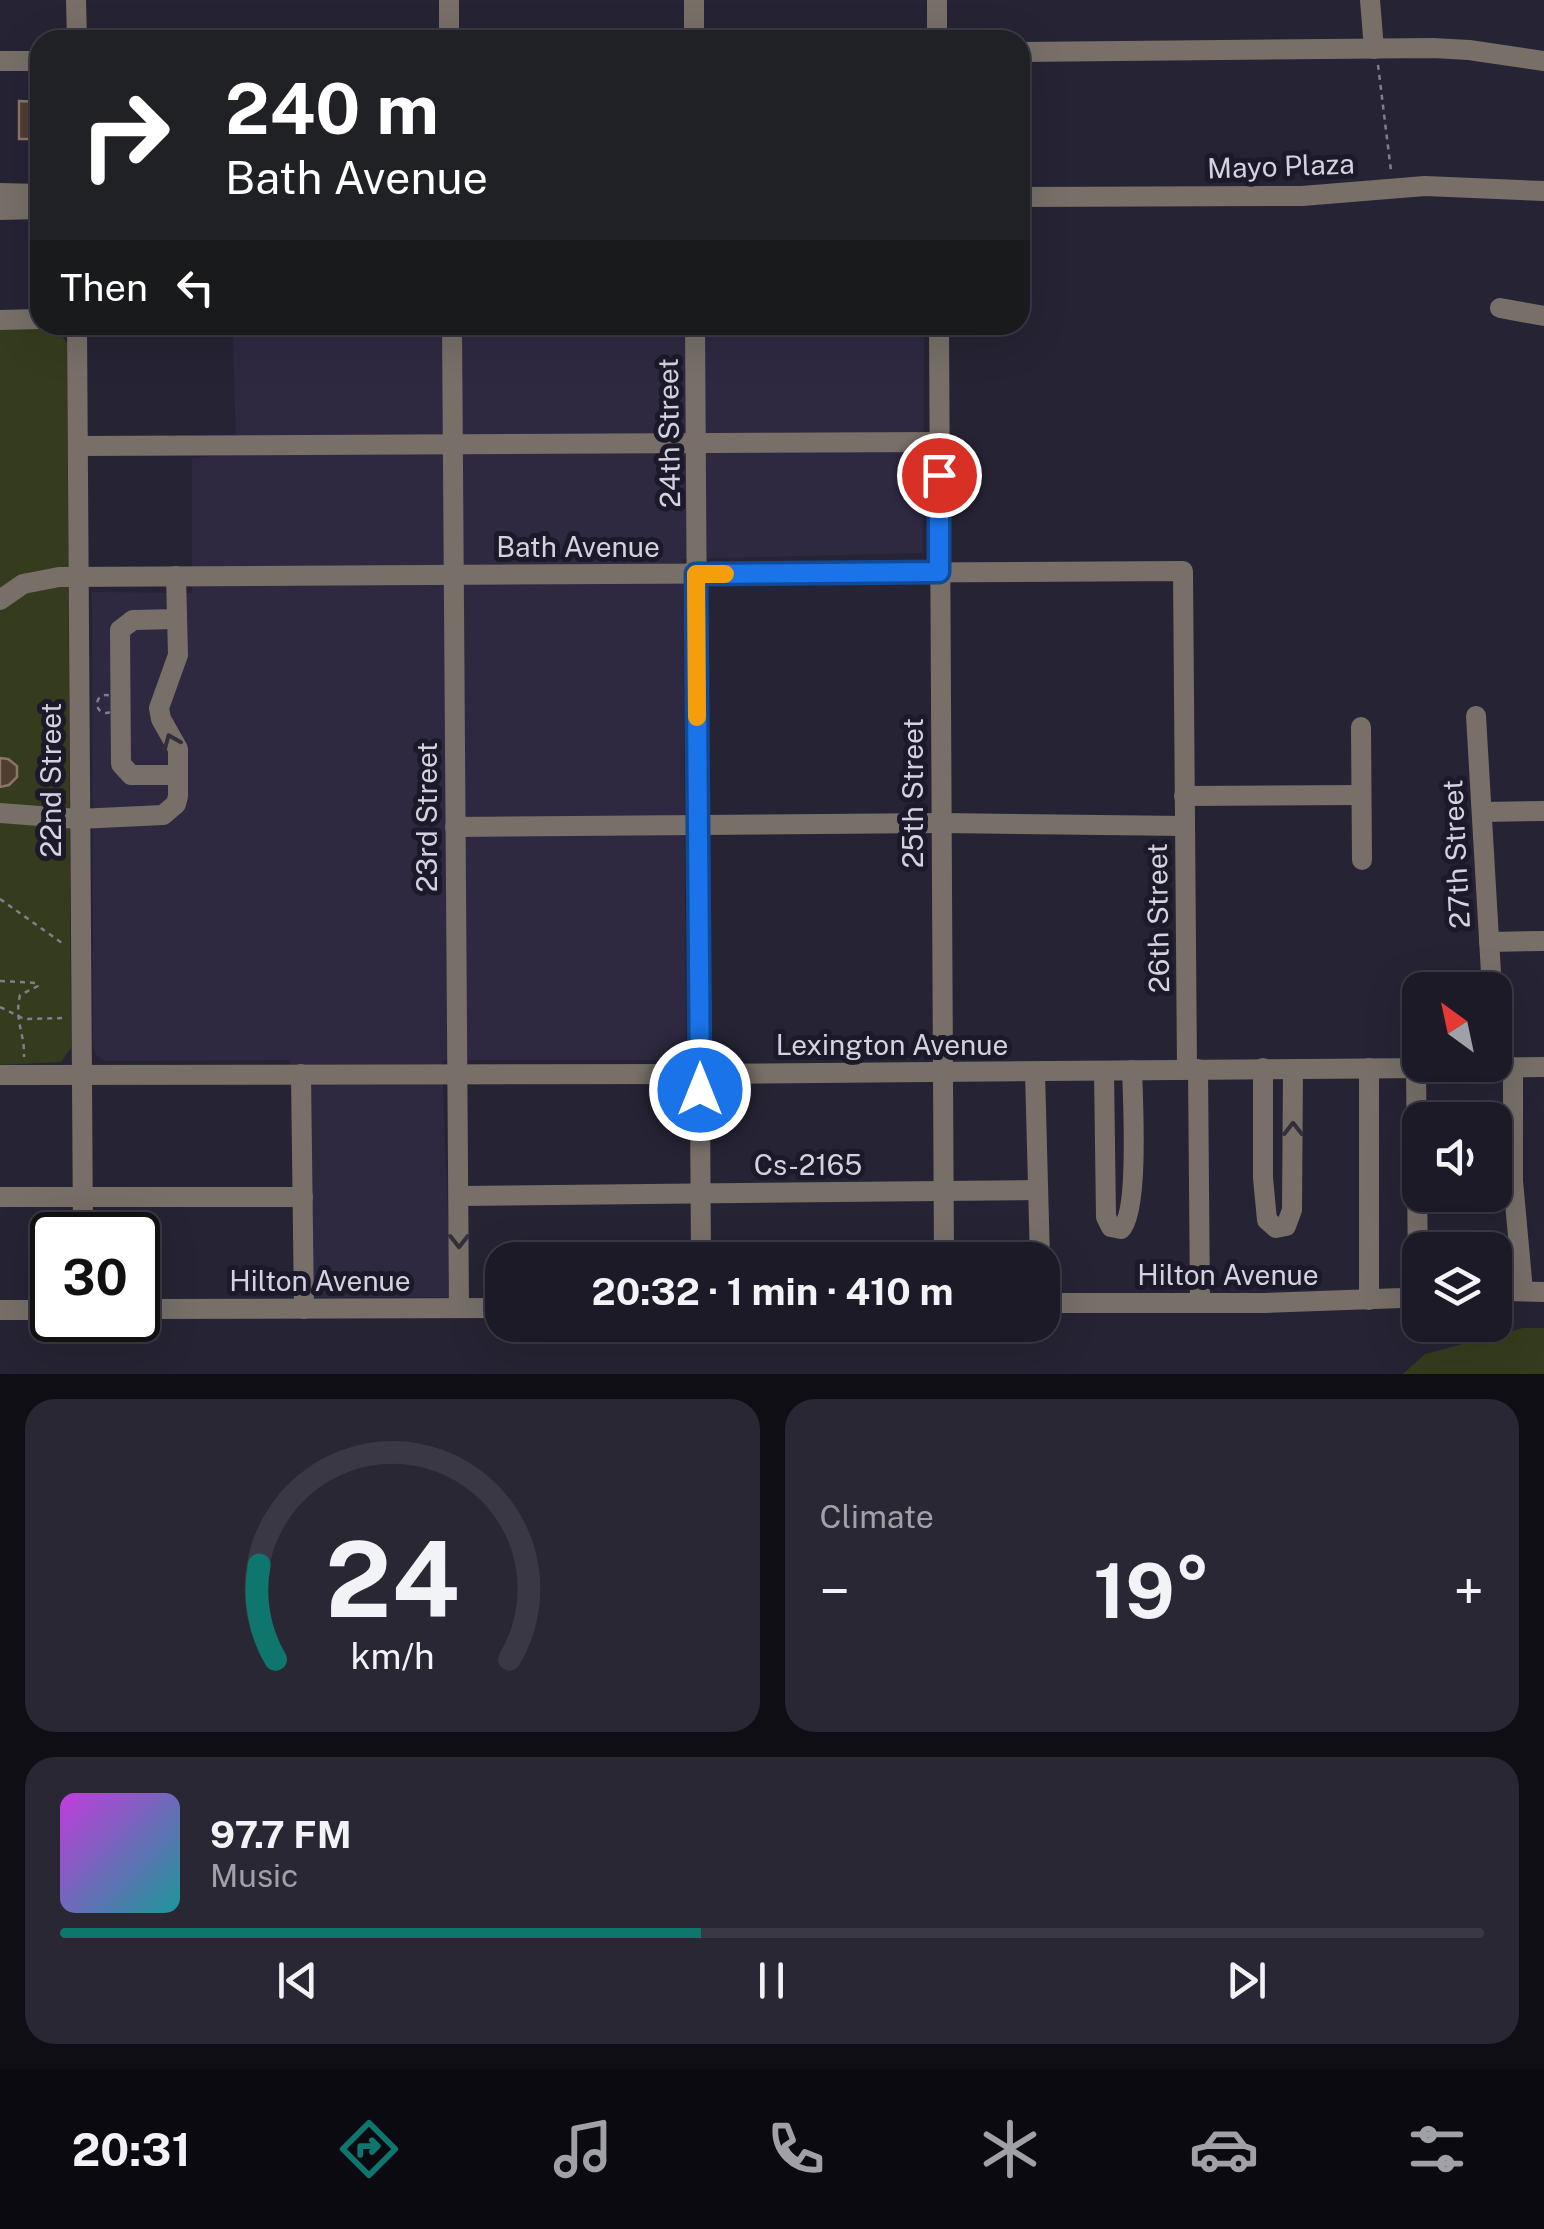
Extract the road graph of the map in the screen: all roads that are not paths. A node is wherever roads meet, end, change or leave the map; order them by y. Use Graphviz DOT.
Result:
graph roads {
  1 [pos="76,0"];
  2 [pos="449,0"];
  3 [pos="694,0"];
  4 [pos="937,0"];
  5 [pos="1370,0"];
  6 [pos="76,30"];
  7 [pos="450,30"];
  8 [pos="694,30"];
  9 [pos="938,30"];
  10 [pos="1374,49"];
  11 [pos="1030,52"];
  12 [pos="0,61"];
  13 [pos="30,61"];
  14 [pos="1544,61"];
  15 [pos="1544,192"];
  16 [pos="0,193"];
  17 [pos="30,194"];
  18 [pos="1030,197"];
  19 [pos="30,209"];
  20 [pos="0,210"];
  21 [pos="1500,308"];
  22 [pos="1544,316"];
  23 [pos="0,320"];
  24 [pos="30,320"];
  25 [pos="77,335"];
  26 [pos="452,335"];
  27 [pos="695,335"];
  28 [pos="939,335"];
  29 [pos="940,442"];
  30 [pos="697,444"];
  31 [pos="452,445"];
  32 [pos="78,446"];
  33 [pos="939,572"];
  34 [pos="696,574"];
  35 [pos="453,575"];
  36 [pos="176,576"];
  37 [pos="78,577"];
  38 [pos="0,600"];
  39 [pos="177,619"];
  40 [pos="1476,716"];
  41 [pos="1362,726"];
  42 [pos="1184,766"];
  43 [pos="178,775"];
  44 [pos="1361,794"];
  45 [pos="1184,796"];
  46 [pos="1544,811"];
  47 [pos="1482,812"];
  48 [pos="0,813"];
  49 [pos="78,819"];
  50 [pos="698,824"];
  51 [pos="941,824"];
  52 [pos="1185,826"];
  53 [pos="455,827"];
  54 [pos="1362,860"];
  55 [pos="1544,941"];
  56 [pos="1488,942"];
  57 [pos="1490,972"];
  58 [pos="1512,1067"];
  59 [pos="1544,1067"];
  60 [pos="1264,1068"];
  61 [pos="1369,1068"];
  62 [pos="1402,1068"];
  63 [pos="1192,1069"];
  64 [pos="1293,1069"];
  65 [pos="1104,1070"];
  66 [pos="1132,1070"];
  67 [pos="943,1072"];
  68 [pos="1035,1072"];
  69 [pos="80,1074"];
  70 [pos="301,1074"];
  71 [pos="456,1074"];
  72 [pos="699,1074"];
  73 [pos="0,1075"];
  74 [pos="1416,1082"];
  75 [pos="1505,1082"];
  76 [pos="1133,1134"];
  77 [pos="1104,1135"];
  78 [pos="1263,1178"];
  79 [pos="1292,1178"];
  80 [pos="1104,1179"];
  81 [pos="1132,1179"];
  82 [pos="1038,1190"];
  83 [pos="944,1192"];
  84 [pos="701,1193"];
  85 [pos="83,1195"];
  86 [pos="459,1196"];
  87 [pos="0,1197"];
  88 [pos="302,1197"];
  89 [pos="83,1212"];
  90 [pos="701,1242"];
  91 [pos="944,1242"];
  92 [pos="1039,1242"];
  93 [pos="1524,1291"];
  94 [pos="1369,1300"];
  95 [pos="1060,1303"];
  96 [pos="1200,1303"];
  97 [pos="459,1308"];
  98 [pos="485,1308"];
  99 [pos="160,1309"];
  100 [pos="304,1309"];
  101 [pos="0,1310"];
  102 [pos="30,1310"];
  1 -- 6 [label="street"];
  2 -- 7 [label="street"];
  3 -- 8 [label="street"];
  4 -- 9 [label="street"];
  5 -- 10 [label="street"];
  10 -- 11 [label="street"];
  10 -- 14 [label="street"];
  12 -- 13 [label="street"];
  15 -- 18 [label="street, Mayo Plaza"];
  16 -- 17 [label="street"];
  19 -- 20 [label="street"];
  21 -- 22 [label="street"];
  23 -- 24 [label="street"];
  25 -- 32 [label="street, 22nd Street"];
  26 -- 31 [label="street, 23rd Street"];
  27 -- 30 [label="street, 24th Street"];
  28 -- 29 [label="street, 25th Street"];
  29 -- 30 [label="street"];
  29 -- 33 [label="street, 25th Street"];
  30 -- 31 [label="street"];
  30 -- 34 [label="street, 24th Street"];
  31 -- 32 [label="street"];
  31 -- 35 [label="street, 23rd Street"];
  32 -- 37 [label="street, 22nd Street"];
  33 -- 34 [label="street, Bath Avenue"];
  33 -- 42 [label="street, Bath Avenue"];
  33 -- 51 [label="street, 25th Street"];
  34 -- 35 [label="street, Bath Avenue"];
  34 -- 50 [label="street, 24th Street"];
  35 -- 36 [label="street, Bath Avenue"];
  35 -- 53 [label="street, 23rd Street"];
  36 -- 37 [label="street, Bath Avenue"];
  36 -- 39 [label="street"];
  37 -- 38 [label="street, Bath Avenue"];
  37 -- 49 [label="street, 22nd Street"];
  43 -- 39 [label="street, one-way"];
  39 -- 43 [label="street"];
  40 -- 47 [label="street, 27th Street"];
  41 -- 44 [label="street"];
  42 -- 45 [label="street, 26th Street"];
  43 -- 49 [label="street"];
  44 -- 45 [label="street"];
  44 -- 54 [label="street"];
  45 -- 52 [label="street, 26th Street"];
  46 -- 47 [label="street"];
  47 -- 56 [label="street, 27th Street"];
  48 -- 49 [label="street"];
  49 -- 69 [label="street, 22nd Street"];
  50 -- 51 [label="street"];
  50 -- 53 [label="street"];
  50 -- 72 [label="street, 24th Street"];
  51 -- 52 [label="street"];
  51 -- 67 [label="street, 25th Street"];
  52 -- 63 [label="street, 26th Street"];
  53 -- 71 [label="street, 23rd Street"];
  55 -- 56 [label="street"];
  56 -- 57 [label="street, 27th Street"];
  58 -- 59 [label="street, Lexington Avenue"];
  60 -- 63 [label="street, Lexington Avenue"];
  60 -- 64 [label="street, Lexington Avenue"];
  60 -- 78 [label="street"];
  61 -- 62 [label="street, Lexington Avenue"];
  61 -- 64 [label="street, Lexington Avenue"];
  61 -- 94 [label="street"];
  63 -- 66 [label="street, Lexington Avenue"];
  63 -- 96 [label="street, 26th Street"];
  79 -- 64 [label="street, one-way"];
  65 -- 66 [label="street, Lexington Avenue"];
  65 -- 68 [label="street, Lexington Avenue"];
  65 -- 77 [label="street"];
  66 -- 76 [label="street"];
  67 -- 68 [label="street, Lexington Avenue"];
  67 -- 72 [label="street, Lexington Avenue"];
  67 -- 83 [label="street, 25th Street"];
  68 -- 82 [label="street"];
  69 -- 70 [label="street, Lexington Avenue"];
  69 -- 73 [label="street, Lexington Avenue"];
  69 -- 85 [label="street, 22nd Street"];
  70 -- 71 [label="street, Lexington Avenue"];
  70 -- 88 [label="street"];
  71 -- 72 [label="street, Lexington Avenue"];
  71 -- 86 [label="street, 23rd Street"];
  72 -- 84 [label="street, 24th Street"];
  74 -- 94 [label="street, Hilton Avenue"];
  75 -- 93 [label="street"];
  76 -- 77 [label="street"];
  76 -- 81 [label="street"];
  77 -- 80 [label="street"];
  78 -- 79 [label="street"];
  78 -- 79 [label="street"];
  80 -- 81 [label="street"];
  80 -- 81 [label="street"];
  82 -- 83 [label="street, Cs-2165"];
  82 -- 92 [label="street"];
  83 -- 84 [label="street, Cs-2165"];
  83 -- 91 [label="street, 25th Street"];
  84 -- 86 [label="street, Cs-2165"];
  84 -- 90 [label="street, 24th Street"];
  85 -- 87 [label="street"];
  85 -- 88 [label="street"];
  85 -- 89 [label="street, 22nd Street"];
  86 -- 97 [label="street, 23rd Street, one-way"];
  88 -- 100 [label="street"];
  94 -- 96 [label="street, Hilton Avenue"];
  95 -- 96 [label="street, Hilton Avenue"];
  97 -- 98 [label="street, Hilton Avenue"];
  97 -- 100 [label="street, Hilton Avenue"];
  99 -- 100 [label="street, Hilton Avenue"];
  101 -- 102 [label="street"];
}
